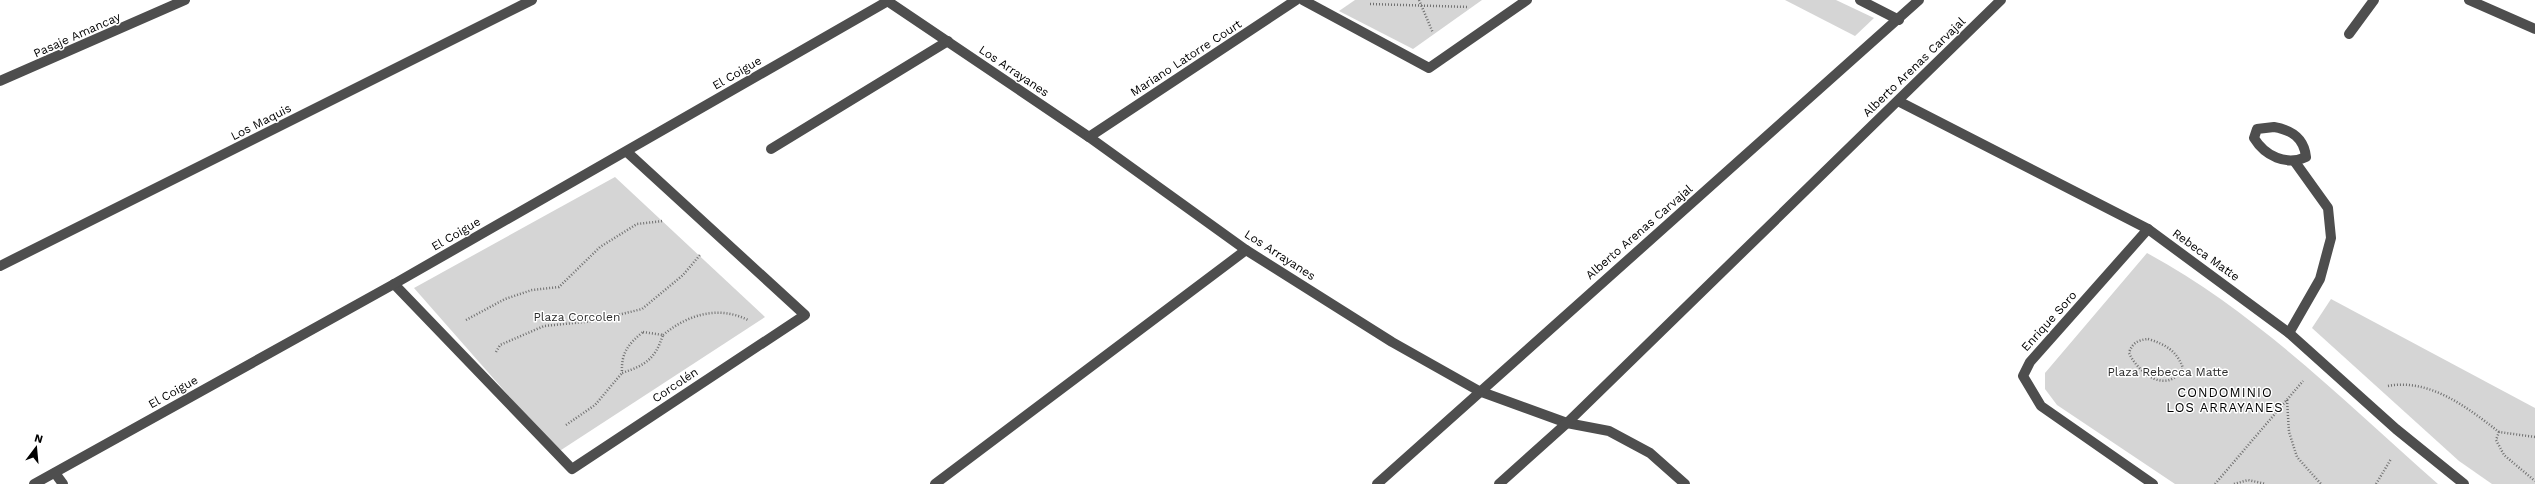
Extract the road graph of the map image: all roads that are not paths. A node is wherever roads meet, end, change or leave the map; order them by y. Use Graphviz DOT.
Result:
graph roads {
  1 [pos="185,0"];
  2 [pos="532,0"];
  3 [pos="1296,0"];
  4 [pos="1303,0"];
  5 [pos="1527,0"];
  6 [pos="1860,0"];
  7 [pos="1919,0"];
  8 [pos="2001,0"];
  9 [pos="2374,0"];
  10 [pos="2468,0"];
  11 [pos="887,1"];
  12 [pos="1899,20"];
  13 [pos="2535,29"];
  14 [pos="2349,34"];
  15 [pos="948,41"];
  16 [pos="0,81"];
  17 [pos="1898,101"];
  18 [pos="1088,136"];
  19 [pos="771,149"];
  20 [pos="626,152"];
  21 [pos="2295,162"];
  22 [pos="2148,229"];
  23 [pos="1246,250"];
  24 [pos="0,266"];
  25 [pos="394,284"];
  26 [pos="2289,333"];
  27 [pos="1479,391"];
  28 [pos="1567,423"];
  29 [pos="55,473"];
  30 [pos="34,484"];
  31 [pos="62,484"];
  32 [pos="934,484"];
  33 [pos="1377,484"];
  34 [pos="1499,484"];
  35 [pos="1684,484"];
  36 [pos="2153,484"];
  37 [pos="2464,484"];
  1 -- 16 [label="street, Pasaje Amancay"];
  2 -- 24 [label="street, Los Maquis"];
  3 -- 18 [label="street, Mariano Latorre Court"];
  4 -- 5 [label="street"];
  6 -- 12 [label="street"];
  7 -- 12 [label="street, Alberto Arenas Carvajal"];
  8 -- 17 [label="street, Alberto Arenas Carvajal"];
  9 -- 14 [label="street"];
  10 -- 13 [label="street"];
  11 -- 15 [label="street, Los Arrayanes"];
  11 -- 20 [label="street, El Coigue"];
  12 -- 27 [label="street, Alberto Arenas Carvajal"];
  15 -- 18 [label="street, Los Arrayanes"];
  15 -- 19 [label="street"];
  17 -- 22 [label="street, Rebeca Matte"];
  17 -- 28 [label="street, Alberto Arenas Carvajal"];
  18 -- 23 [label="street, Los Arrayanes"];
  20 -- 25 [label="street, El Coigue"];
  20 -- 25 [label="street, Corcolén"];
  21 -- 21 [label="street"];
  21 -- 26 [label="street"];
  22 -- 26 [label="street, Rebeca Matte"];
  22 -- 36 [label="street, Enrique Soro"];
  23 -- 27 [label="street, Los Arrayanes"];
  23 -- 32 [label="street"];
  25 -- 29 [label="street, El Coigue"];
  26 -- 37 [label="street, Rebeca Matte"];
  27 -- 28 [label="street, Los Arrayanes"];
  27 -- 33 [label="street, Alberto Arenas Carvajal"];
  28 -- 34 [label="street, Alberto Arenas Carvajal"];
  28 -- 35 [label="street, Los Arrayanes"];
  29 -- 30 [label="street, El Coigue"];
  29 -- 31 [label="street"];
}
